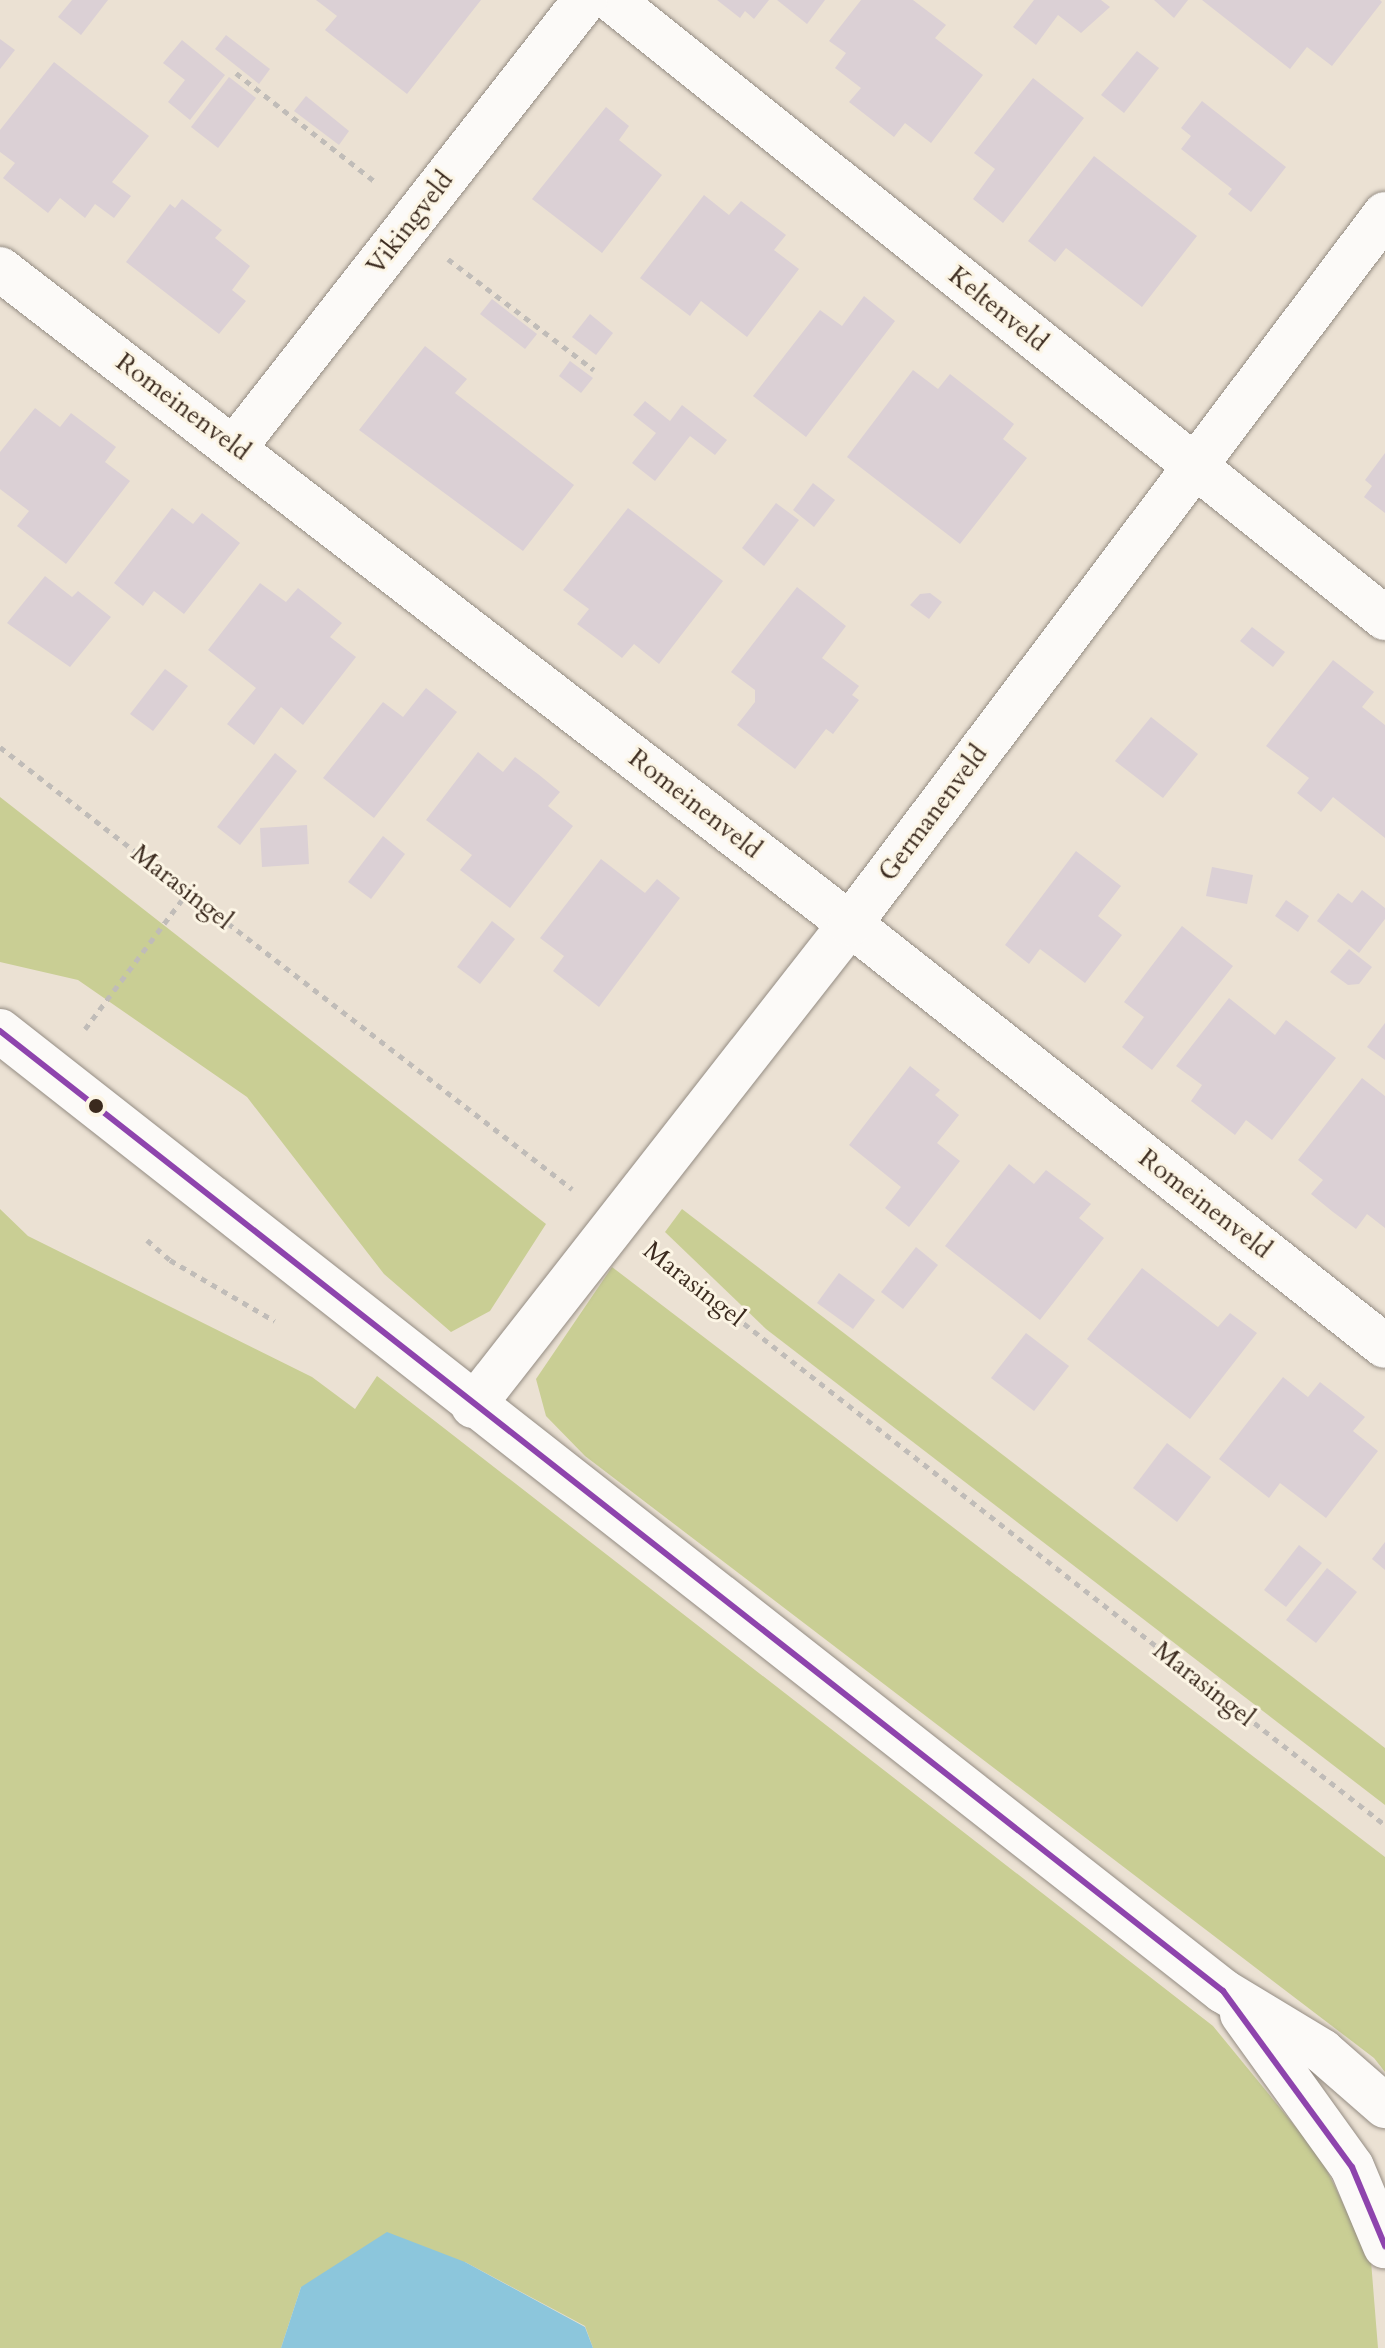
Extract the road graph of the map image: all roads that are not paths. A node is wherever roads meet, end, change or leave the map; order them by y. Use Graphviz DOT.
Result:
graph roads {
  1 [pos="585,0"];
  2 [pos="612,0"];
  3 [pos="1385,214"];
  4 [pos="0,269"];
  5 [pos="235,447"];
  6 [pos="1193,465"];
  7 [pos="1385,618"];
  8 [pos="850,924"];
  9 [pos="0,1031"];
  10 [pos="1385,1346"];
  11 [pos="473,1406"];
  12 [pos="1223,1991"];
  13 [pos="1385,2106"];
  14 [pos="1385,2246"];
  1 -- 5 [label="street, Vikingveld"];
  2 -- 6 [label="street, Keltenveld"];
  3 -- 6 [label="street, Germanenveld"];
  4 -- 5 [label="street, Romeinenveld"];
  5 -- 8 [label="street, Romeinenveld"];
  6 -- 7 [label="street, Keltenveld"];
  6 -- 8 [label="street, Germanenveld"];
  8 -- 10 [label="street, Romeinenveld"];
  8 -- 11 [label="street, Germanenveld"];
  9 -- 11 [label="street"];
  11 -- 12 [label="street"];
  12 -- 13 [label="street"];
  12 -- 14 [label="street"];
}
